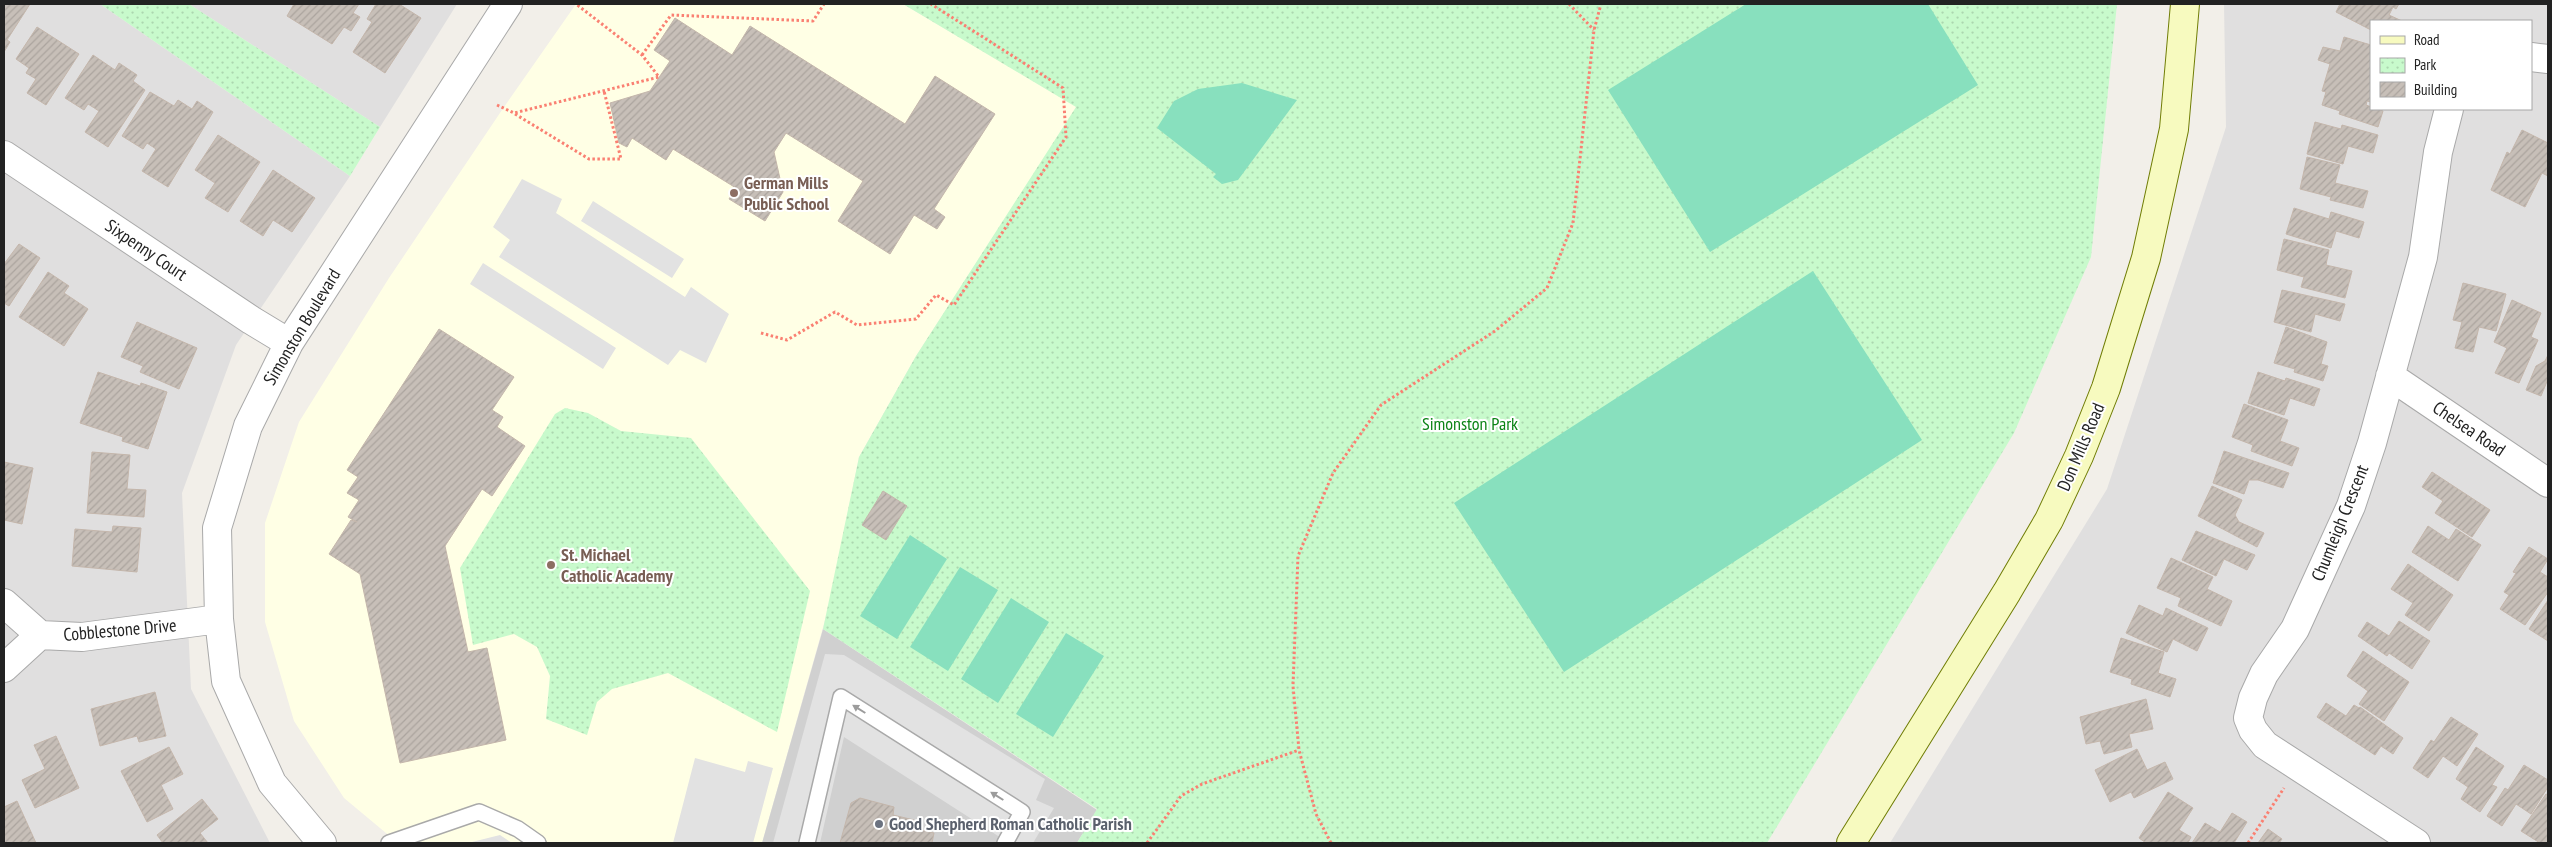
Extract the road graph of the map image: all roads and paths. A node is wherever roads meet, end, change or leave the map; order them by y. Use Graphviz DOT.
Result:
graph roads {
  1 [pos="508,4"];
  2 [pos="576,4"];
  3 [pos="824,4"];
  4 [pos="932,4"];
  5 [pos="1569,4"];
  6 [pos="1601,4"];
  7 [pos="2185,4"];
  8 [pos="1594,30"];
  9 [pos="642,55"];
  10 [pos="2532,57"];
  11 [pos="2548,59"];
  12 [pos="604,91"];
  13 [pos="497,104"];
  14 [pos="2449,110"];
  15 [pos="514,113"];
  16 [pos="4,155"];
  17 [pos="761,333"];
  18 [pos="289,342"];
  19 [pos="2390,376"];
  20 [pos="2548,483"];
  21 [pos="4,603"];
  22 [pos="218,619"];
  23 [pos="40,635"];
  24 [pos="4,668"];
  25 [pos="1299,750"];
  26 [pos="2298,766"];
  27 [pos="322,843"];
  28 [pos="389,843"];
  29 [pos="538,843"];
  30 [pos="807,843"];
  31 [pos="1005,843"];
  32 [pos="1147,843"];
  33 [pos="1330,843"];
  34 [pos="1851,843"];
  35 [pos="2248,843"];
  36 [pos="2416,843"];
  1 -- 18 [label="street, Simonston Boulevard"];
  2 -- 9 [label="path"];
  3 -- 9 [label="path"];
  4 -- 17 [label="path"];
  5 -- 8 [label="path"];
  6 -- 8 [label="path"];
  7 -- 34 [label="main road, Don Mills Road"];
  8 -- 25 [label="path"];
  9 -- 12 [label="path"];
  10 -- 11 [label="street"];
  12 -- 15 [label="path"];
  12 -- 15 [label="path"];
  13 -- 15 [label="path"];
  14 -- 19 [label="street, Chumleigh Crescent"];
  16 -- 18 [label="street, Sixpenny Court"];
  18 -- 22 [label="street, Simonston Boulevard"];
  19 -- 20 [label="street, Chelsea Road"];
  19 -- 26 [label="street, Chumleigh Crescent"];
  21 -- 23 [label="street, Cobblestone Drive"];
  22 -- 23 [label="street, Cobblestone Drive"];
  22 -- 27 [label="street, Simonston Boulevard"];
  23 -- 24 [label="street"];
  25 -- 32 [label="path"];
  25 -- 33 [label="path"];
  26 -- 35 [label="path"];
  26 -- 36 [label="street, Chumleigh Crescent"];
  28 -- 29 [label="lane"];
  31 -- 30 [label="lane, one-way"];
}
